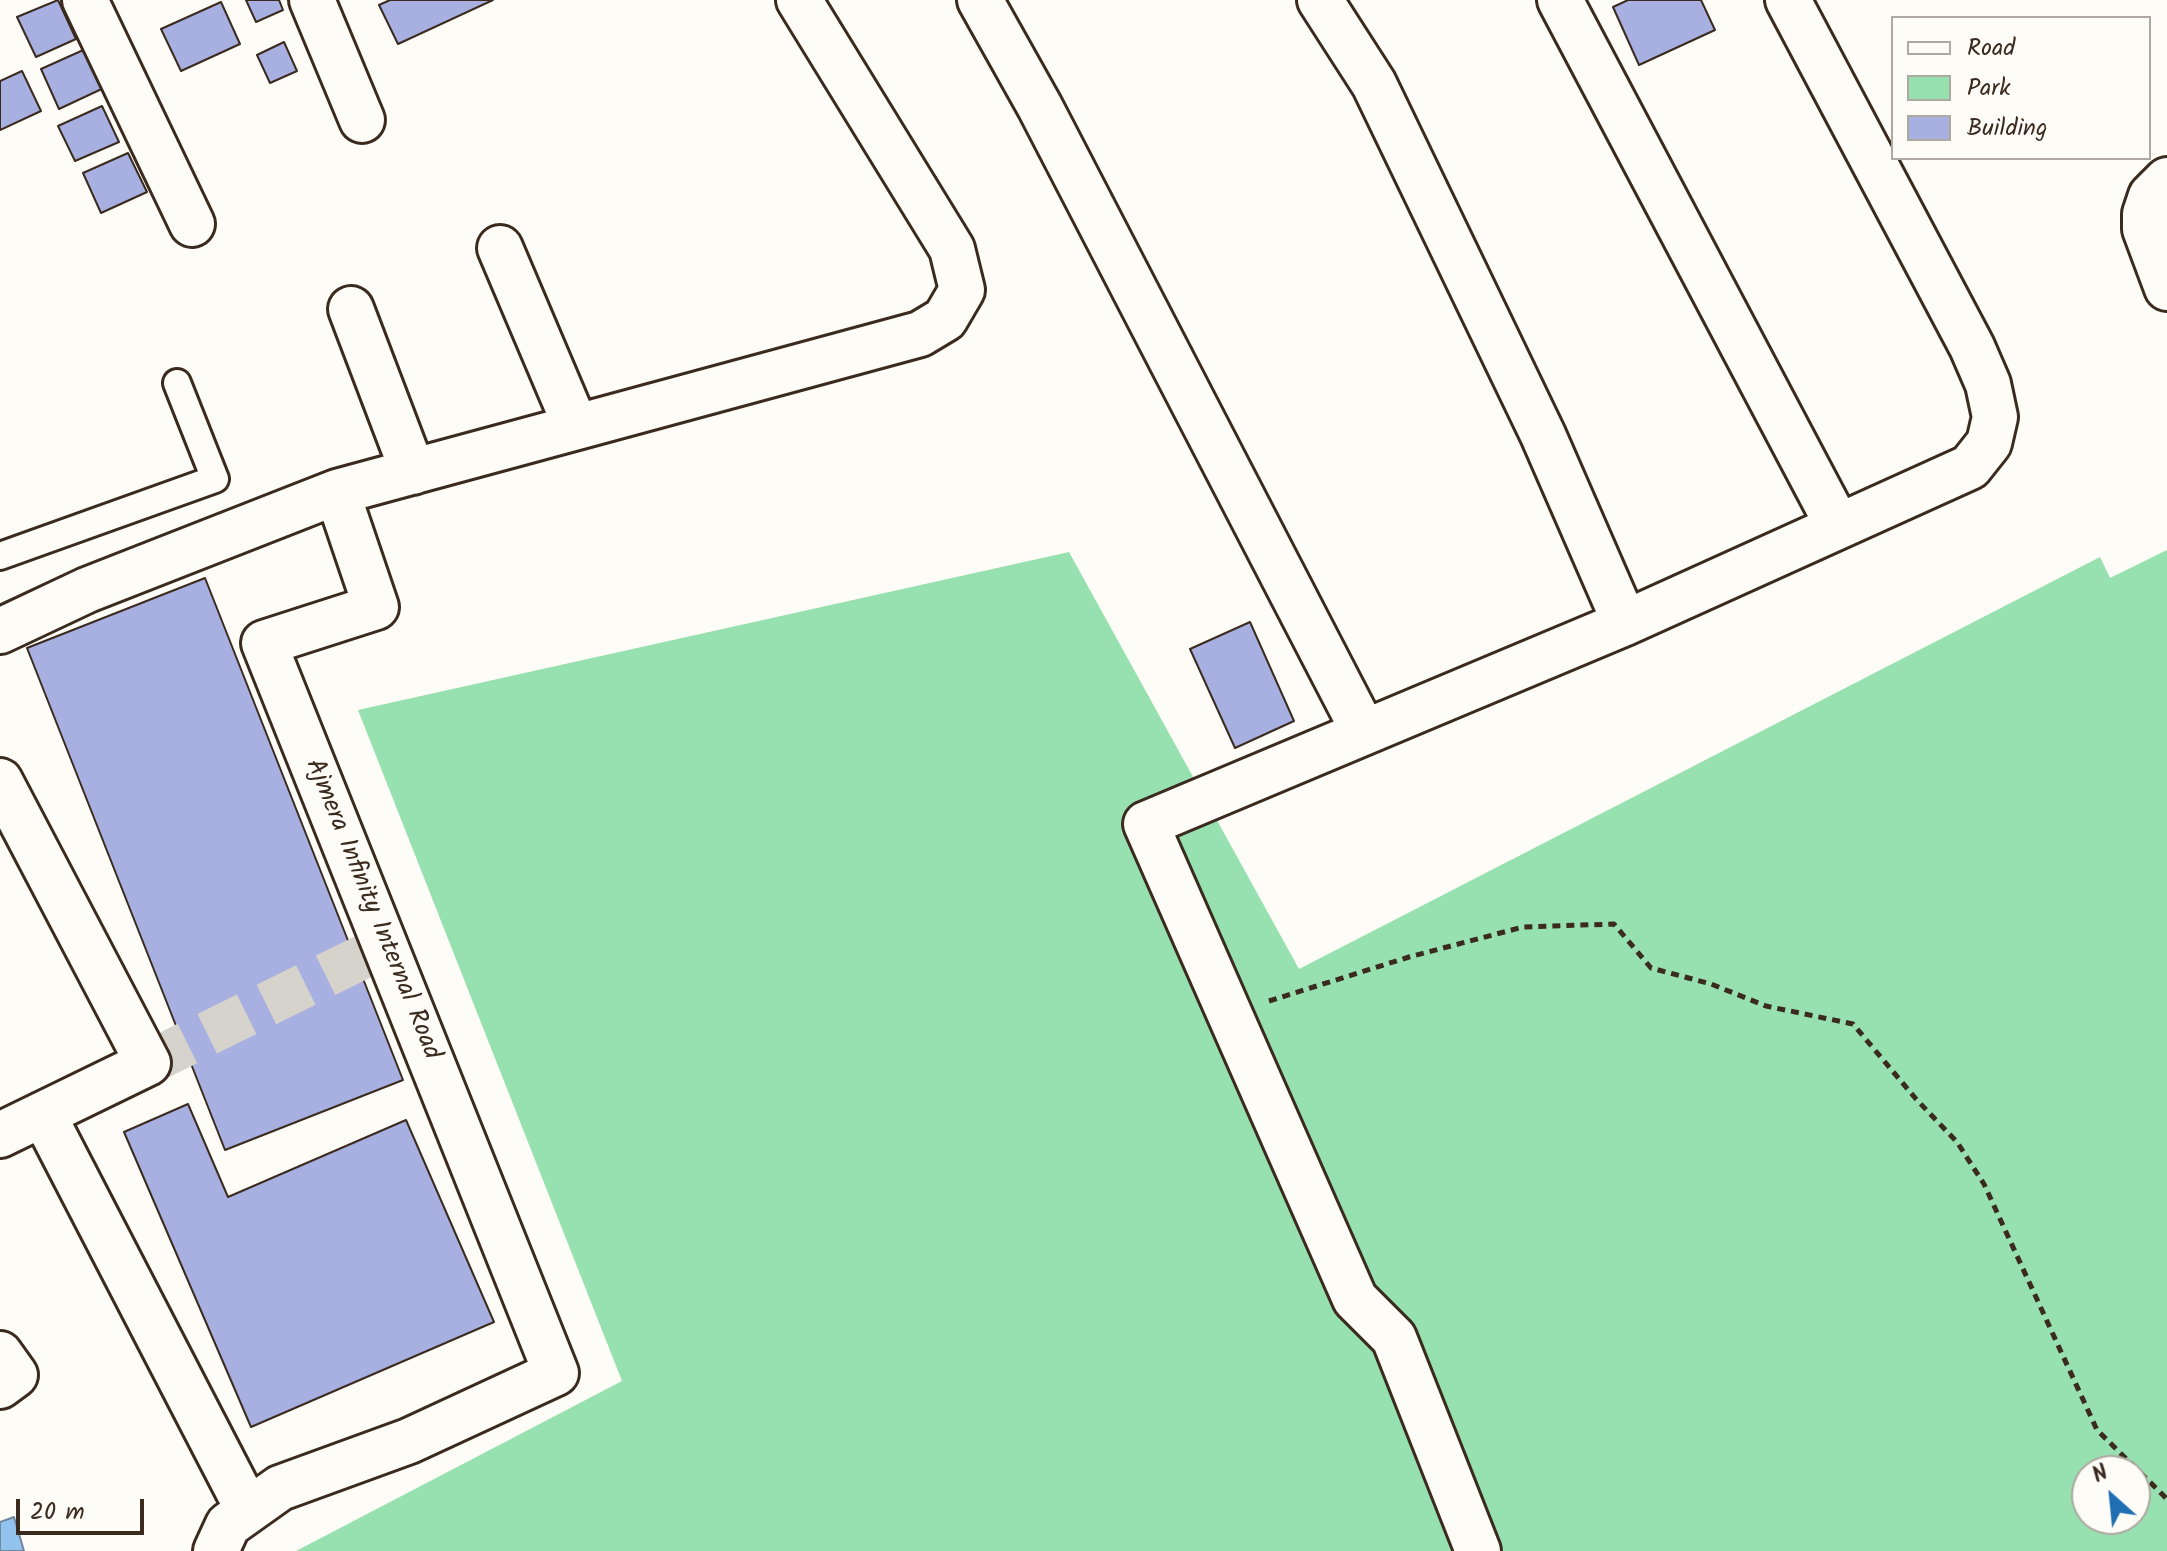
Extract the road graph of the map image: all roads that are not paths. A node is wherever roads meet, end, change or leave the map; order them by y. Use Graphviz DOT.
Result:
graph roads {
  1 [pos="85,0"];
  2 [pos="312,0"];
  3 [pos="799,0"];
  4 [pos="980,0"];
  5 [pos="1320,0"];
  6 [pos="1560,0"];
  7 [pos="1788,0"];
  8 [pos="362,120"];
  9 [pos="2167,180"];
  10 [pos="192,224"];
  11 [pos="500,248"];
  12 [pos="2167,288"];
  13 [pos="351,309"];
  14 [pos="177,383"];
  15 [pos="576,427"];
  16 [pos="413,472"];
  17 [pos="337,492"];
  18 [pos="1838,526"];
  19 [pos="0,556"];
  20 [pos="1625,623"];
  21 [pos="0,631"];
  22 [pos="1364,732"];
  23 [pos="0,781"];
  24 [pos="43,1114"];
  25 [pos="0,1135"];
  26 [pos="0,1354"];
  27 [pos="0,1386"];
  28 [pos="248,1510"];
  29 [pos="216,1551"];
  30 [pos="1478,1551"];
  1 -- 10 [label="street"];
  2 -- 8 [label="street"];
  3 -- 15 [label="street"];
  4 -- 22 [label="street"];
  5 -- 20 [label="street"];
  6 -- 18 [label="street"];
  7 -- 18 [label="street"];
  9 -- 12 [label="street"];
  11 -- 15 [label="street"];
  13 -- 16 [label="street"];
  14 -- 19 [label="lane"];
  15 -- 16 [label="street"];
  16 -- 17 [label="street"];
  17 -- 21 [label="street"];
  17 -- 28 [label="street, Ajmera Infinity Internal Road"];
  18 -- 20 [label="street"];
  20 -- 22 [label="street"];
  22 -- 30 [label="street"];
  23 -- 24 [label="street"];
  24 -- 25 [label="street"];
  24 -- 28 [label="street"];
  26 -- 27 [label="street"];
  28 -- 29 [label="street, Ajmera Infinity Internal Road"];
}
